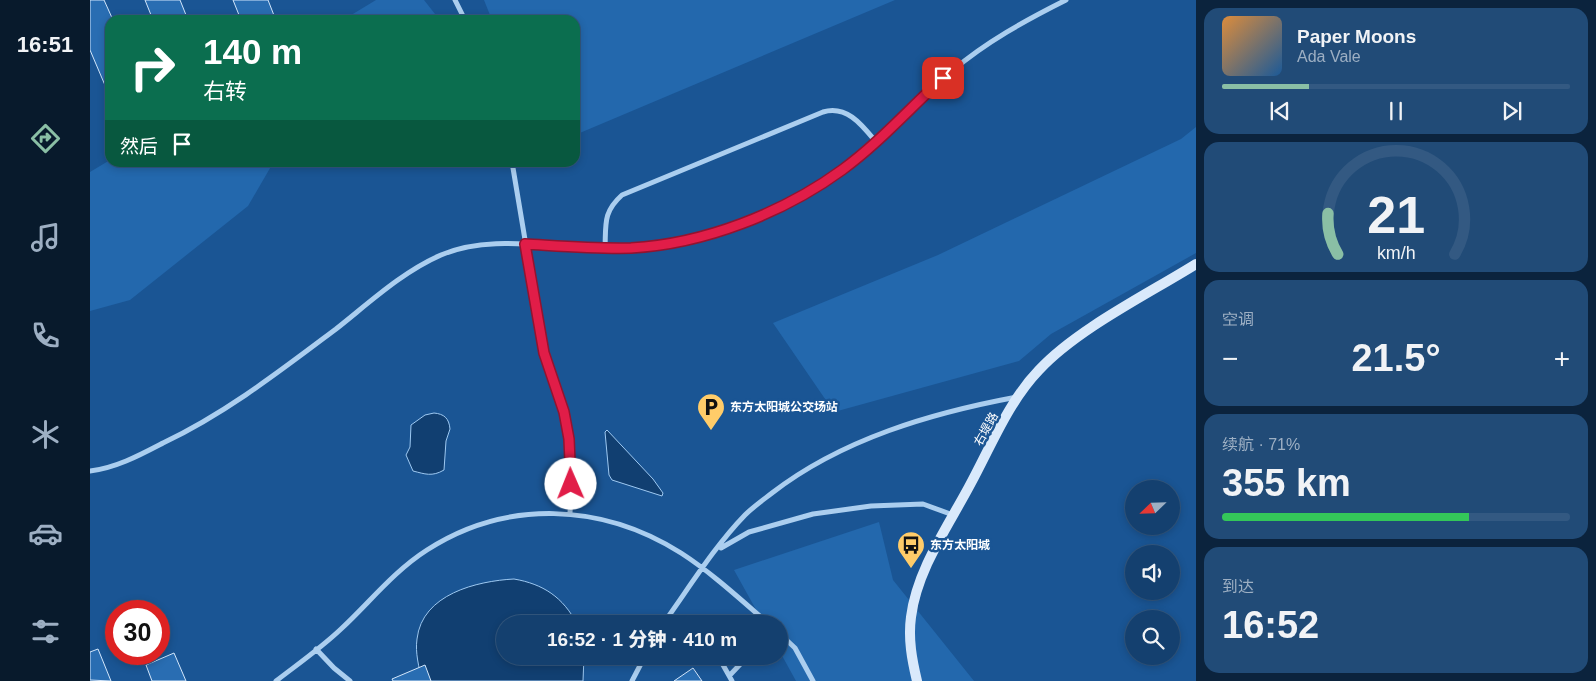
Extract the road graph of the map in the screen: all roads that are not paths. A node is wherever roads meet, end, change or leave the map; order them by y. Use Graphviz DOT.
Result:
graph roads {
  1 [pos="455,0"];
  2 [pos="1066,0"];
  3 [pos="463,15"];
  4 [pos="876,142"];
  5 [pos="513,167"];
  6 [pos="525,244"];
  7 [pos="605,248"];
  8 [pos="1196,264"];
  9 [pos="1018,397"];
  10 [pos="90,471"];
  11 [pos="570,513"];
  12 [pos="954,515"];
  13 [pos="718,549"];
  14 [pos="704,568"];
  15 [pos="670,615"];
  16 [pos="759,615"];
  17 [pos="788,641"];
  18 [pos="316,649"];
  19 [pos="640,665"];
  20 [pos="724,665"];
  21 [pos="739,665"];
  22 [pos="730,675"];
  23 [pos="276,681"];
  24 [pos="350,681"];
  25 [pos="632,681"];
  26 [pos="732,681"];
  27 [pos="814,681"];
  28 [pos="917,681"];
  1 -- 3 [label="street"];
  2 -- 4 [label="street"];
  4 -- 7 [label="street"];
  4 -- 7 [label="street"];
  5 -- 6 [label="street"];
  6 -- 7 [label="street"];
  6 -- 10 [label="street"];
  6 -- 11 [label="street"];
  8 -- 9 [label="main road, 右堤路"];
  9 -- 12 [label="main road, 右堤路"];
  9 -- 13 [label="street"];
  11 -- 14 [label="street"];
  11 -- 18 [label="street"];
  12 -- 13 [label="street"];
  12 -- 28 [label="main road, 右堤路"];
  13 -- 14 [label="street"];
  14 -- 15 [label="street"];
  14 -- 16 [label="street"];
  17 -- 27 [label="street"];
  18 -- 23 [label="street"];
  18 -- 24 [label="street"];
  19 -- 25 [label="street"];
  20 -- 22 [label="street"];
  21 -- 22 [label="street"];
  22 -- 26 [label="street"];
}
